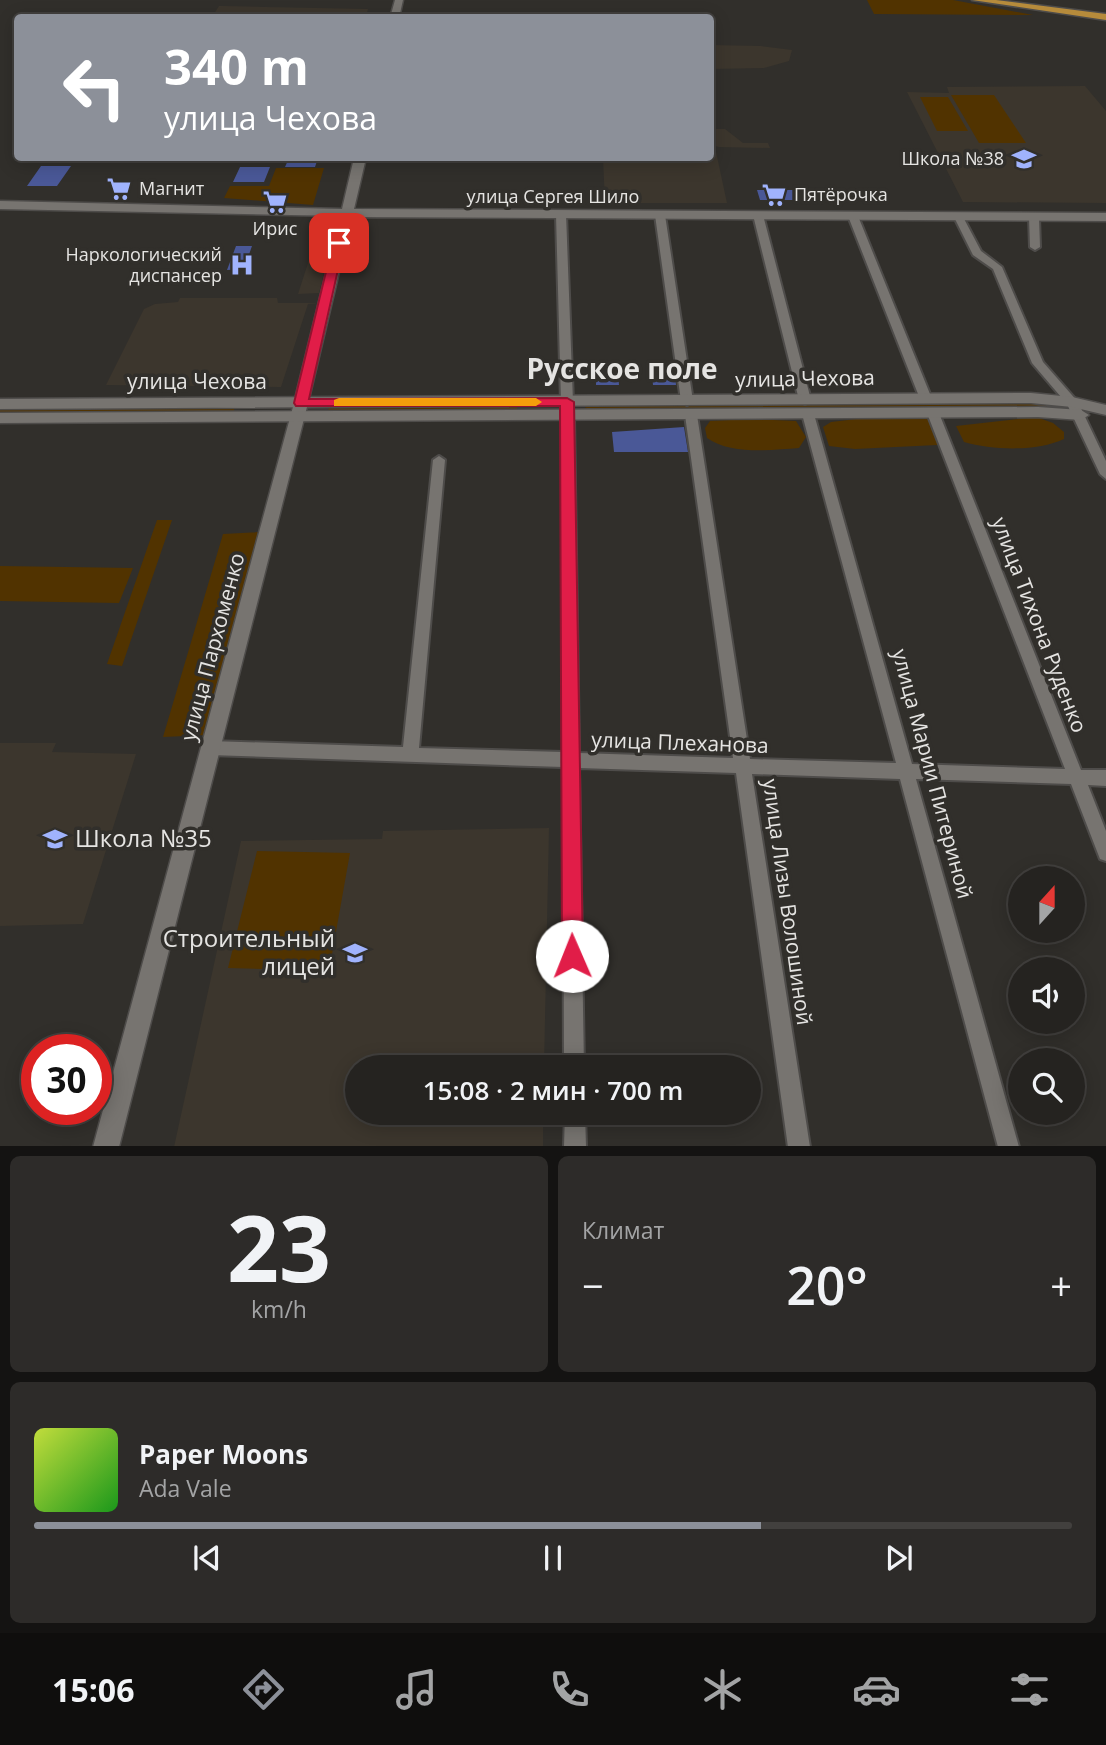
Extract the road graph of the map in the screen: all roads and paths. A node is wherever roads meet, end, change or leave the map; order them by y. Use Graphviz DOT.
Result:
graph roads {
  1 [pos="976,0"];
  2 [pos="1054,0"];
  3 [pos="1106,7"];
  4 [pos="1106,17"];
  5 [pos="359,161"];
  6 [pos="0,205"];
  7 [pos="346,213"];
  8 [pos="561,214"];
  9 [pos="660,215"];
  10 [pos="758,215"];
  11 [pos="853,216"];
  12 [pos="959,217"];
  13 [pos="1034,217"];
  14 [pos="1106,218"];
  15 [pos="1035,247"];
  16 [pos="0,404"];
  17 [pos="930,406"];
  18 [pos="807,407"];
  19 [pos="689,408"];
  20 [pos="1074,408"];
  21 [pos="567,409"];
  22 [pos="299,410"];
  23 [pos="1106,410"];
  24 [pos="0,418"];
  25 [pos="1106,421"];
  26 [pos="439,460"];
  27 [pos="1106,474"];
  28 [pos="210,748"];
  29 [pos="410,755"];
  30 [pos="569,760"];
  31 [pos="744,766"];
  32 [pos="908,772"];
  33 [pos="1076,777"];
  34 [pos="1106,778"];
  35 [pos="1106,853"];
  36 [pos="574,1055"];
  37 [pos="575,1125"];
  38 [pos="106,1146"];
  39 [pos="575,1146"];
  40 [pos="799,1146"];
  41 [pos="1009,1146"];
  1 -- 4 [label="main road"];
  2 -- 3 [label="main road"];
  5 -- 7 [label="street, улица Пархоменко"];
  6 -- 7 [label="street, улица Сергея Шило"];
  7 -- 8 [label="street, улица Сергея Шило"];
  7 -- 22 [label="street, улица Пархоменко"];
  8 -- 9 [label="street, улица Сергея Шило"];
  8 -- 21 [label="street"];
  9 -- 10 [label="street, улица Сергея Шило"];
  9 -- 19 [label="street, улица Лизы Волошиной"];
  10 -- 11 [label="street, улица Сергея Шило"];
  10 -- 18 [label="street, улица Марии Питериной"];
  11 -- 12 [label="street, улица Сергея Шило"];
  11 -- 17 [label="street, улица Тихона Руденко"];
  12 -- 13 [label="street, улица Сергея Шило"];
  12 -- 20 [label="street"];
  13 -- 14 [label="street, улица Сергея Шило"];
  13 -- 15 [label="street"];
  16 -- 22 [label="street, улица Чехова"];
  17 -- 18 [label="street, улица Чехова"];
  17 -- 20 [label="street, улица Чехова"];
  17 -- 33 [label="street, улица Тихона Руденко"];
  18 -- 19 [label="street, улица Чехова"];
  18 -- 32 [label="street, улица Марии Питериной"];
  19 -- 21 [label="street, улица Чехова"];
  19 -- 31 [label="street, улица Лизы Волошиной"];
  20 -- 23 [label="street, улица Чехова"];
  20 -- 25 [label="street, улица Чехова"];
  20 -- 27 [label="street"];
  21 -- 22 [label="street, улица Чехова"];
  21 -- 30 [label="street"];
  22 -- 24 [label="street, улица Чехова"];
  22 -- 28 [label="street, улица Пархоменко"];
  26 -- 29 [label="street"];
  28 -- 29 [label="street, улица Плеханова"];
  28 -- 38 [label="street, улица Пархоменко"];
  29 -- 30 [label="street, улица Плеханова"];
  30 -- 31 [label="street, улица Плеханова"];
  30 -- 36 [label="street"];
  31 -- 32 [label="street, улица Плеханова"];
  31 -- 40 [label="street, улица Лизы Волошиной"];
  32 -- 33 [label="street, улица Плеханова"];
  32 -- 41 [label="street, улица Марии Питериной"];
  33 -- 34 [label="street, улица Плеханова"];
  33 -- 35 [label="street, улица Тихона Руденко"];
  37 -- 39 [label="street"];
}
